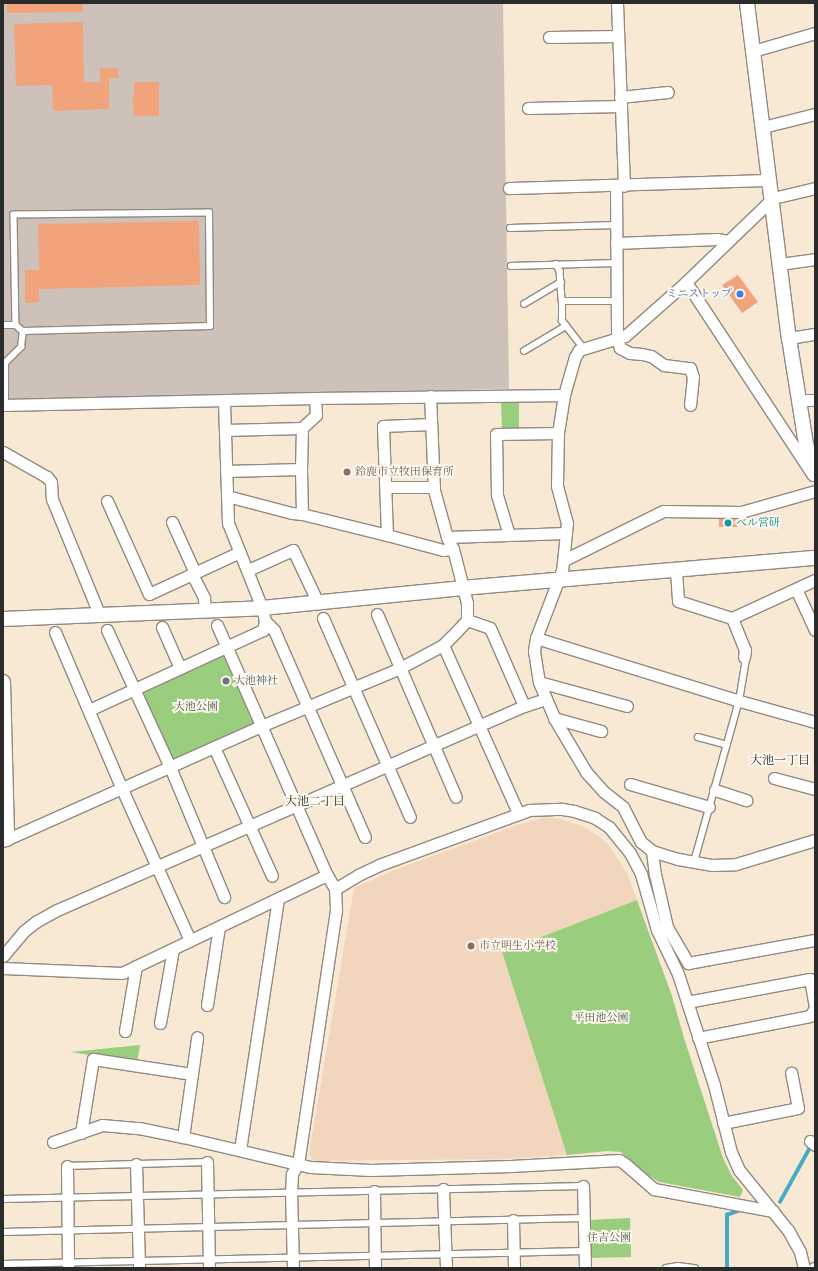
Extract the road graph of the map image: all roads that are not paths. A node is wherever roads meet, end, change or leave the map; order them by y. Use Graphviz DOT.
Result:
graph roads {
  1 [pos="617,3"];
  2 [pos="747,3"];
  3 [pos="815,33"];
  4 [pos="618,36"];
  5 [pos="548,37"];
  6 [pos="753,51"];
  7 [pos="668,92"];
  8 [pos="620,101"];
  9 [pos="528,108"];
  10 [pos="815,114"];
  11 [pos="763,127"];
  12 [pos="769,180"];
  13 [pos="620,186"];
  14 [pos="509,188"];
  15 [pos="815,188"];
  16 [pos="773,198"];
  17 [pos="616,225"];
  18 [pos="510,228"];
  19 [pos="728,241"];
  20 [pos="616,243"];
  21 [pos="815,260"];
  22 [pos="616,263"];
  23 [pos="556,264"];
  24 [pos="780,264"];
  25 [pos="511,266"];
  26 [pos="561,282"];
  27 [pos="686,282"];
  28 [pos="562,301"];
  29 [pos="617,301"];
  30 [pos="524,304"];
  31 [pos="3,325"];
  32 [pos="16,325"];
  33 [pos="566,326"];
  34 [pos="23,331"];
  35 [pos="815,334"];
  36 [pos="789,338"];
  37 [pos="617,339"];
  38 [pos="583,348"];
  39 [pos="524,351"];
  40 [pos="564,394"];
  41 [pos="430,396"];
  42 [pos="314,398"];
  43 [pos="224,400"];
  44 [pos="798,400"];
  45 [pos="815,400"];
  46 [pos="4,405"];
  47 [pos="690,405"];
  48 [pos="431,424"];
  49 [pos="302,428"];
  50 [pos="225,430"];
  51 [pos="558,433"];
  52 [pos="3,452"];
  53 [pos="301,469"];
  54 [pos="226,471"];
  55 [pos="815,473"];
  56 [pos="815,478"];
  57 [pos="386,487"];
  58 [pos="434,487"];
  59 [pos="815,491"];
  60 [pos="227,496"];
  61 [pos="107,501"];
  62 [pos="302,514"];
  63 [pos="172,522"];
  64 [pos="566,533"];
  65 [pos="386,535"];
  66 [pos="509,535"];
  67 [pos="448,537"];
  68 [pos="453,549"];
  69 [pos="240,552"];
  70 [pos="815,558"];
  71 [pos="564,560"];
  72 [pos="248,570"];
  73 [pos="676,571"];
  74 [pos="194,574"];
  75 [pos="558,580"];
  76 [pos="815,580"];
  77 [pos="463,588"];
  78 [pos="796,589"];
  79 [pos="318,603"];
  80 [pos="205,611"];
  81 [pos="377,614"];
  82 [pos="264,615"];
  83 [pos="100,616"];
  84 [pos="323,618"];
  85 [pos="732,618"];
  86 [pos="3,619"];
  87 [pos="467,620"];
  88 [pos="217,625"];
  89 [pos="162,627"];
  90 [pos="107,630"];
  91 [pos="815,630"];
  92 [pos="55,632"];
  93 [pos="536,638"];
  94 [pos="443,645"];
  95 [pos="227,647"];
  96 [pos="744,657"];
  97 [pos="180,668"];
  98 [pos="400,668"];
  99 [pos="3,682"];
  100 [pos="539,682"];
  101 [pos="353,688"];
  102 [pos="134,689"];
  103 [pos="545,698"];
  104 [pos="739,701"];
  105 [pos="308,706"];
  106 [pos="524,706"];
  107 [pos="627,706"];
  108 [pos="89,710"];
  109 [pos="554,718"];
  110 [pos="815,722"];
  111 [pos="261,726"];
  112 [pos="479,727"];
  113 [pos="601,731"];
  114 [pos="698,737"];
  115 [pos="727,745"];
  116 [pos="434,746"];
  117 [pos="214,747"];
  118 [pos="387,766"];
  119 [pos="170,767"];
  120 [pos="774,778"];
  121 [pos="630,784"];
  122 [pos="342,786"];
  123 [pos="122,789"];
  124 [pos="815,789"];
  125 [pos="715,790"];
  126 [pos="456,796"];
  127 [pos="746,800"];
  128 [pos="296,806"];
  129 [pos="709,807"];
  130 [pos="518,813"];
  131 [pos="410,817"];
  132 [pos="249,827"];
  133 [pos="365,838"];
  134 [pos="5,840"];
  135 [pos="815,840"];
  136 [pos="202,847"];
  137 [pos="652,851"];
  138 [pos="694,862"];
  139 [pos="157,867"];
  140 [pos="327,875"];
  141 [pos="272,876"];
  142 [pos="335,889"];
  143 [pos="224,897"];
  144 [pos="278,899"];
  145 [pos="219,927"];
  146 [pos="662,928"];
  147 [pos="190,940"];
  148 [pos="815,940"];
  149 [pos="173,948"];
  150 [pos="3,956"];
  151 [pos="136,966"];
  152 [pos="3,968"];
  153 [pos="687,1002"];
  154 [pos="207,1005"];
  155 [pos="160,1023"];
  156 [pos="125,1031"];
  157 [pos="197,1037"];
  158 [pos="698,1038"];
  159 [pos="791,1073"];
  160 [pos="192,1074"];
  161 [pos="723,1123"];
  162 [pos="81,1133"];
  163 [pos="182,1137"];
  164 [pos="53,1142"];
  165 [pos="240,1150"];
  166 [pos="207,1162"];
  167 [pos="298,1163"];
  168 [pos="136,1164"];
  169 [pos="67,1166"];
  170 [pos="583,1186"];
  171 [pos="443,1189"];
  172 [pos="291,1191"];
  173 [pos="374,1191"];
  174 [pos="207,1193"];
  175 [pos="137,1195"];
  176 [pos="68,1197"];
  177 [pos="3,1199"];
  178 [pos="773,1211"];
  179 [pos="583,1218"];
  180 [pos="513,1220"];
  181 [pos="444,1221"];
  182 [pos="374,1223"];
  183 [pos="292,1224"];
  184 [pos="208,1227"];
  185 [pos="138,1229"];
  186 [pos="68,1230"];
  187 [pos="3,1232"];
  188 [pos="584,1251"];
  189 [pos="514,1253"];
  190 [pos="446,1254"];
  191 [pos="375,1255"];
  192 [pos="293,1262"];
  193 [pos="209,1263"];
  194 [pos="3,1264"];
  195 [pos="139,1264"];
  196 [pos="68,1265"];
  197 [pos="375,1268"];
  198 [pos="446,1268"];
  199 [pos="514,1268"];
  200 [pos="585,1268"];
  201 [pos="666,1268"];
  202 [pos="695,1268"];
  203 [pos="804,1268"];
  1 -- 4 [label="street"];
  2 -- 6 [label="street"];
  3 -- 6 [label="street"];
  4 -- 5 [label="street"];
  4 -- 8 [label="street"];
  6 -- 11 [label="street"];
  7 -- 8 [label="street"];
  8 -- 9 [label="street"];
  8 -- 13 [label="street"];
  10 -- 11 [label="street"];
  11 -- 12 [label="street"];
  12 -- 13 [label="street"];
  12 -- 16 [label="street"];
  13 -- 14 [label="street"];
  13 -- 17 [label="street"];
  15 -- 16 [label="street"];
  16 -- 19 [label="street"];
  16 -- 24 [label="street"];
  17 -- 18 [label="lane"];
  17 -- 20 [label="street"];
  19 -- 20 [label="street"];
  19 -- 27 [label="street"];
  20 -- 22 [label="street"];
  21 -- 24 [label="street"];
  22 -- 23 [label="lane"];
  22 -- 29 [label="street"];
  23 -- 25 [label="lane"];
  23 -- 26 [label="lane"];
  24 -- 36 [label="street"];
  26 -- 28 [label="lane"];
  26 -- 30 [label="lane"];
  27 -- 37 [label="street"];
  27 -- 56 [label="street"];
  28 -- 29 [label="lane"];
  28 -- 33 [label="lane"];
  29 -- 37 [label="street"];
  31 -- 32 [label="lane"];
  32 -- 34 [label="lane"];
  32 -- 34 [label="lane"];
  33 -- 38 [label="lane"];
  33 -- 39 [label="lane"];
  34 -- 46 [label="lane"];
  35 -- 36 [label="street"];
  36 -- 44 [label="street"];
  37 -- 38 [label="street"];
  37 -- 47 [label="street"];
  38 -- 40 [label="street"];
  40 -- 41 [label="street"];
  40 -- 51 [label="street"];
  41 -- 42 [label="street"];
  41 -- 48 [label="street"];
  42 -- 43 [label="street"];
  42 -- 49 [label="street"];
  43 -- 46 [label="street"];
  43 -- 50 [label="street"];
  44 -- 45 [label="street"];
  44 -- 55 [label="street"];
  48 -- 57 [label="street"];
  48 -- 58 [label="street"];
  49 -- 50 [label="street"];
  49 -- 53 [label="street"];
  50 -- 54 [label="street"];
  51 -- 64 [label="street"];
  51 -- 66 [label="street"];
  52 -- 83 [label="street"];
  53 -- 54 [label="street"];
  53 -- 62 [label="street"];
  54 -- 60 [label="street"];
  57 -- 58 [label="street"];
  57 -- 65 [label="street"];
  58 -- 67 [label="street"];
  59 -- 71 [label="street"];
  60 -- 62 [label="street"];
  60 -- 69 [label="street"];
  61 -- 74 [label="street"];
  62 -- 65 [label="street"];
  63 -- 74 [label="street"];
  64 -- 66 [label="street"];
  64 -- 71 [label="street"];
  65 -- 68 [label="street"];
  66 -- 67 [label="street"];
  67 -- 68 [label="street"];
  68 -- 77 [label="street"];
  69 -- 72 [label="street"];
  69 -- 74 [label="street"];
  70 -- 73 [label="street"];
  71 -- 75 [label="street"];
  72 -- 79 [label="street"];
  72 -- 82 [label="street"];
  73 -- 75 [label="street"];
  73 -- 85 [label="street"];
  74 -- 80 [label="street"];
  75 -- 77 [label="street"];
  75 -- 93 [label="street"];
  76 -- 78 [label="street"];
  77 -- 79 [label="street"];
  77 -- 87 [label="street"];
  78 -- 85 [label="street"];
  78 -- 91 [label="street"];
  79 -- 82 [label="street"];
  80 -- 82 [label="street"];
  80 -- 83 [label="street"];
  81 -- 98 [label="street"];
  82 -- 95 [label="street"];
  82 -- 105 [label="street"];
  83 -- 86 [label="street"];
  84 -- 101 [label="street"];
  85 -- 96 [label="street"];
  87 -- 94 [label="street"];
  87 -- 106 [label="street"];
  88 -- 95 [label="street"];
  89 -- 97 [label="street"];
  90 -- 102 [label="street"];
  92 -- 108 [label="street"];
  93 -- 100 [label="street"];
  93 -- 104 [label="street"];
  94 -- 98 [label="street"];
  94 -- 112 [label="street"];
  95 -- 97 [label="street"];
  95 -- 111 [label="street"];
  96 -- 104 [label="lane"];
  97 -- 102 [label="street"];
  98 -- 101 [label="street"];
  98 -- 116 [label="street"];
  99 -- 134 [label="street"];
  100 -- 103 [label="street"];
  100 -- 107 [label="street"];
  101 -- 105 [label="street"];
  101 -- 118 [label="street"];
  102 -- 108 [label="street"];
  102 -- 119 [label="street"];
  103 -- 106 [label="street"];
  103 -- 109 [label="street"];
  104 -- 110 [label="street"];
  104 -- 115 [label="lane"];
  105 -- 111 [label="street"];
  105 -- 122 [label="street"];
  106 -- 112 [label="street"];
  108 -- 123 [label="street"];
  109 -- 113 [label="street"];
  109 -- 137 [label="street"];
  111 -- 117 [label="street"];
  111 -- 128 [label="street"];
  112 -- 116 [label="street"];
  112 -- 130 [label="street"];
  114 -- 115 [label="lane"];
  115 -- 125 [label="lane"];
  116 -- 118 [label="street"];
  116 -- 126 [label="street"];
  117 -- 119 [label="street"];
  117 -- 132 [label="street"];
  118 -- 122 [label="street"];
  118 -- 131 [label="street"];
  119 -- 123 [label="street"];
  119 -- 136 [label="street"];
  120 -- 124 [label="street"];
  121 -- 129 [label="street"];
  122 -- 128 [label="street"];
  122 -- 133 [label="street"];
  123 -- 134 [label="street"];
  123 -- 139 [label="street"];
  125 -- 127 [label="street"];
  125 -- 129 [label="lane"];
  128 -- 132 [label="street"];
  128 -- 140 [label="street"];
  129 -- 138 [label="lane"];
  130 -- 142 [label="street"];
  130 -- 146 [label="street"];
  132 -- 136 [label="street"];
  132 -- 141 [label="street"];
  135 -- 138 [label="street"];
  136 -- 139 [label="street"];
  136 -- 143 [label="street"];
  137 -- 138 [label="street"];
  137 -- 146 [label="street"];
  139 -- 147 [label="street"];
  139 -- 150 [label="street"];
  140 -- 142 [label="street"];
  140 -- 144 [label="street"];
  142 -- 167 [label="street"];
  144 -- 145 [label="street"];
  144 -- 165 [label="street"];
  145 -- 147 [label="street"];
  145 -- 154 [label="street"];
  146 -- 148 [label="street"];
  146 -- 153 [label="street"];
  147 -- 149 [label="street"];
  149 -- 151 [label="street"];
  149 -- 155 [label="street"];
  151 -- 152 [label="street"];
  151 -- 156 [label="street"];
  153 -- 158 [label="street"];
  153 -- 158 [label="street"];
  157 -- 160 [label="street"];
  158 -- 161 [label="street"];
  159 -- 161 [label="street"];
  160 -- 162 [label="street"];
  160 -- 163 [label="street"];
  161 -- 178 [label="street"];
  162 -- 163 [label="street"];
  162 -- 164 [label="street"];
  163 -- 165 [label="street"];
  165 -- 167 [label="street"];
  166 -- 168 [label="lane"];
  166 -- 174 [label="street"];
  167 -- 172 [label="street"];
  167 -- 178 [label="street"];
  168 -- 169 [label="lane"];
  168 -- 175 [label="street"];
  169 -- 176 [label="street"];
  170 -- 171 [label="lane"];
  170 -- 179 [label="street"];
  171 -- 173 [label="lane"];
  171 -- 181 [label="street"];
  172 -- 173 [label="lane"];
  172 -- 174 [label="lane"];
  172 -- 183 [label="street"];
  173 -- 182 [label="street"];
  174 -- 175 [label="lane"];
  174 -- 184 [label="street"];
  175 -- 176 [label="lane"];
  175 -- 185 [label="street"];
  176 -- 177 [label="lane"];
  176 -- 186 [label="street"];
  178 -- 203 [label="street"];
  179 -- 180 [label="lane"];
  179 -- 188 [label="street"];
  180 -- 181 [label="lane"];
  180 -- 189 [label="street"];
  181 -- 182 [label="lane"];
  181 -- 190 [label="street"];
  182 -- 183 [label="lane"];
  182 -- 191 [label="street"];
  183 -- 184 [label="lane"];
  183 -- 192 [label="street"];
  184 -- 185 [label="lane"];
  184 -- 193 [label="street"];
  185 -- 186 [label="lane"];
  185 -- 195 [label="street"];
  186 -- 187 [label="lane"];
  186 -- 196 [label="street"];
  188 -- 189 [label="lane"];
  188 -- 200 [label="street"];
  189 -- 190 [label="lane"];
  189 -- 199 [label="street"];
  190 -- 191 [label="lane"];
  190 -- 198 [label="street"];
  191 -- 192 [label="lane"];
  191 -- 197 [label="street"];
  192 -- 193 [label="lane"];
  193 -- 195 [label="lane"];
  194 -- 196 [label="lane"];
  195 -- 196 [label="lane"];
  201 -- 202 [label="lane"];
}
